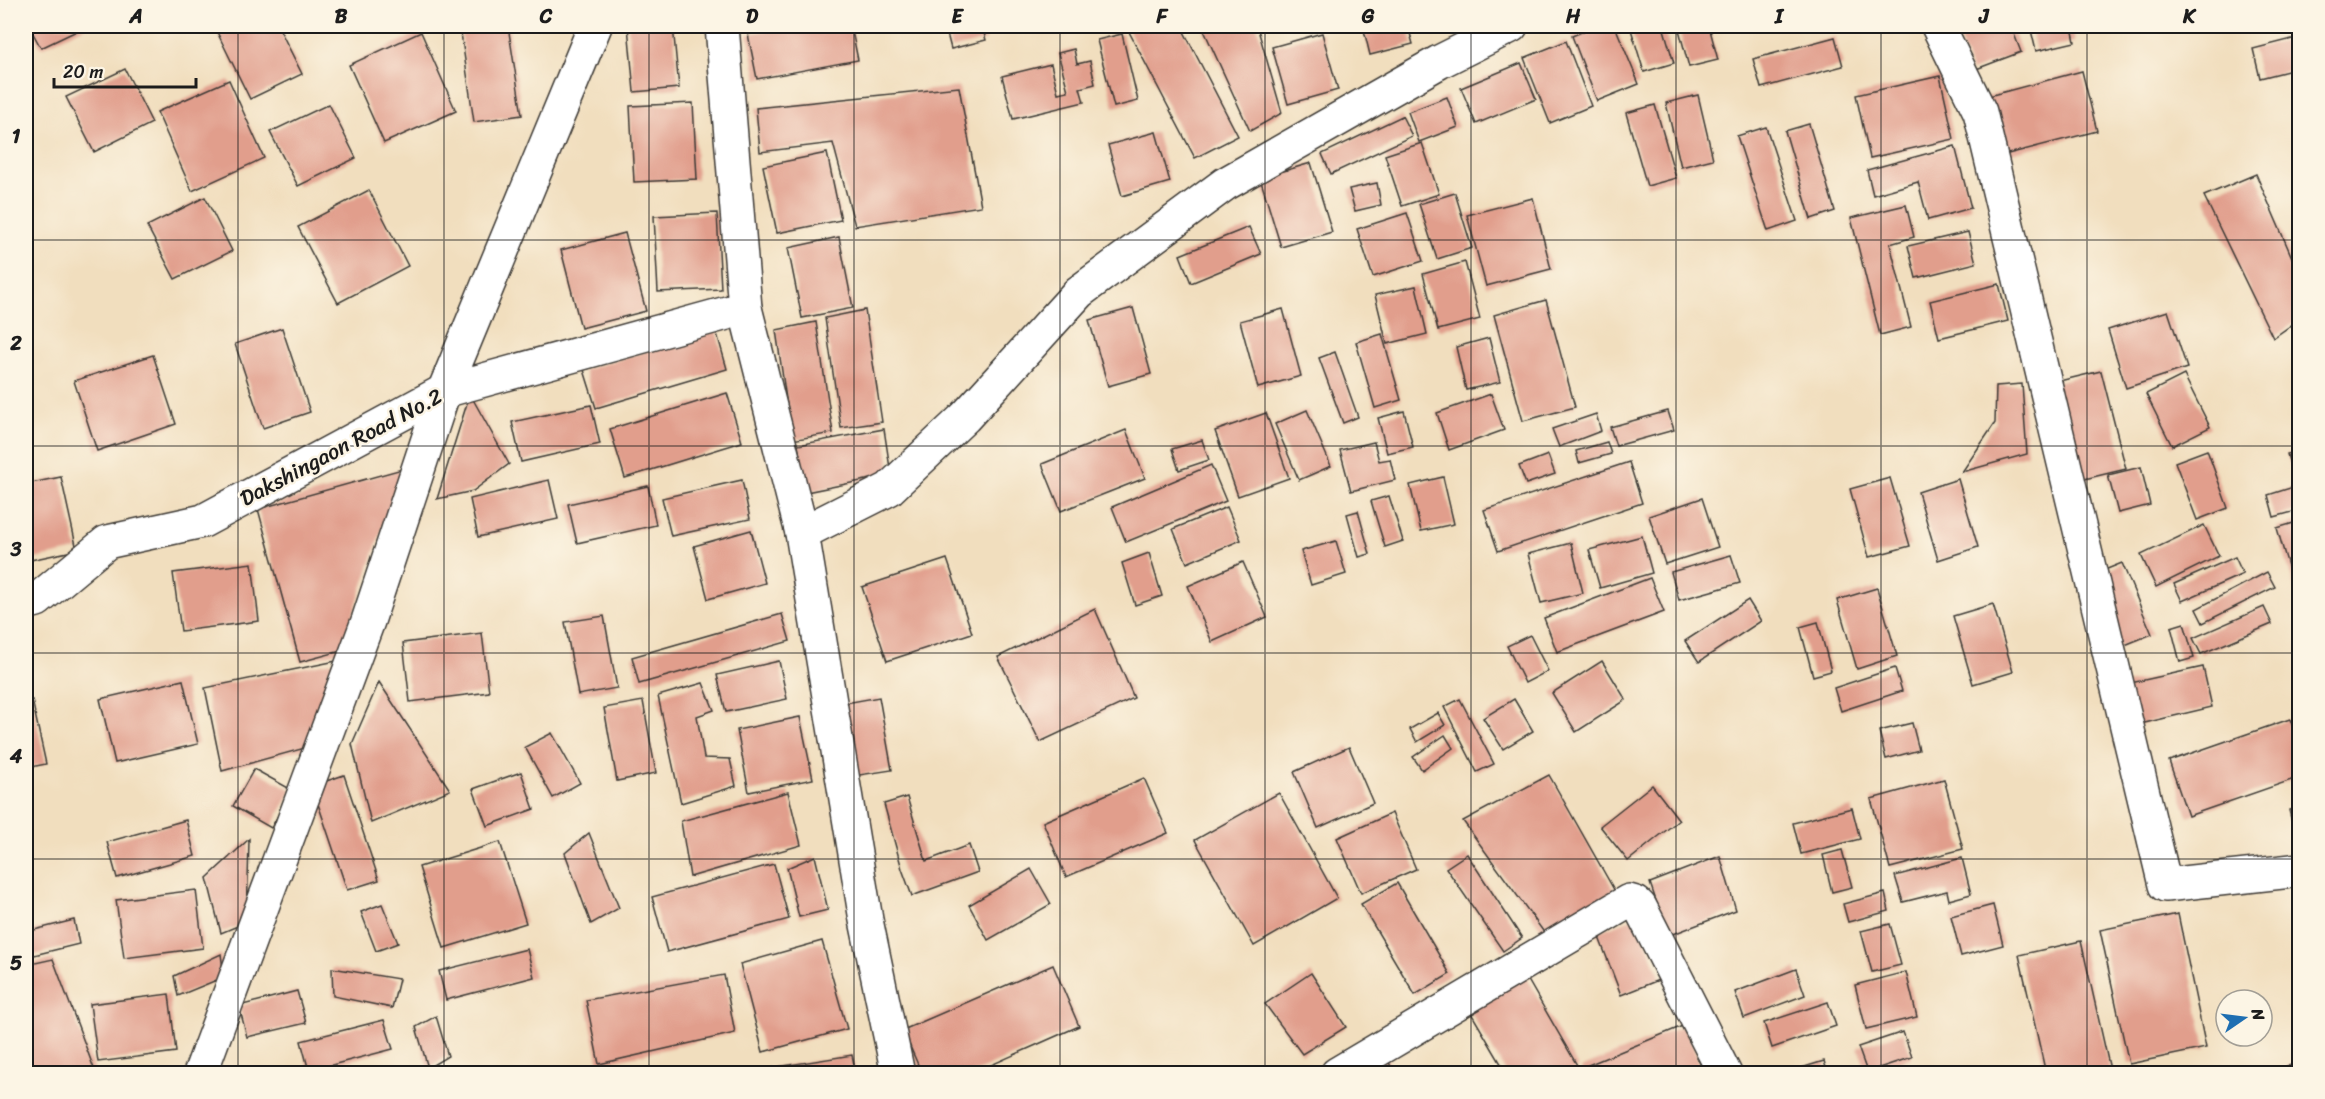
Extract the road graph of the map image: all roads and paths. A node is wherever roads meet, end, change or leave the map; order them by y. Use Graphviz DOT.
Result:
graph roads {
  1 [pos="595,26"];
  2 [pos="722,26"];
  3 [pos="1511,26"];
  4 [pos="1938,26"];
  5 [pos="745,308"];
  6 [pos="444,391"];
  7 [pos="802,533"];
  8 [pos="26,603"];
  9 [pos="2300,870"];
  10 [pos="200,1074"];
  11 [pos="897,1074"];
  12 [pos="1337,1074"];
  13 [pos="1725,1074"];
  1 -- 6 [label="street"];
  2 -- 5 [label="street"];
  3 -- 7 [label="street"];
  4 -- 9 [label="street"];
  5 -- 6 [label="street, Dakshingaon Road No.2"];
  5 -- 7 [label="street"];
  6 -- 8 [label="street, Dakshingaon Road No.2"];
  6 -- 10 [label="street"];
  7 -- 11 [label="street"];
  12 -- 13 [label="street"];
}
